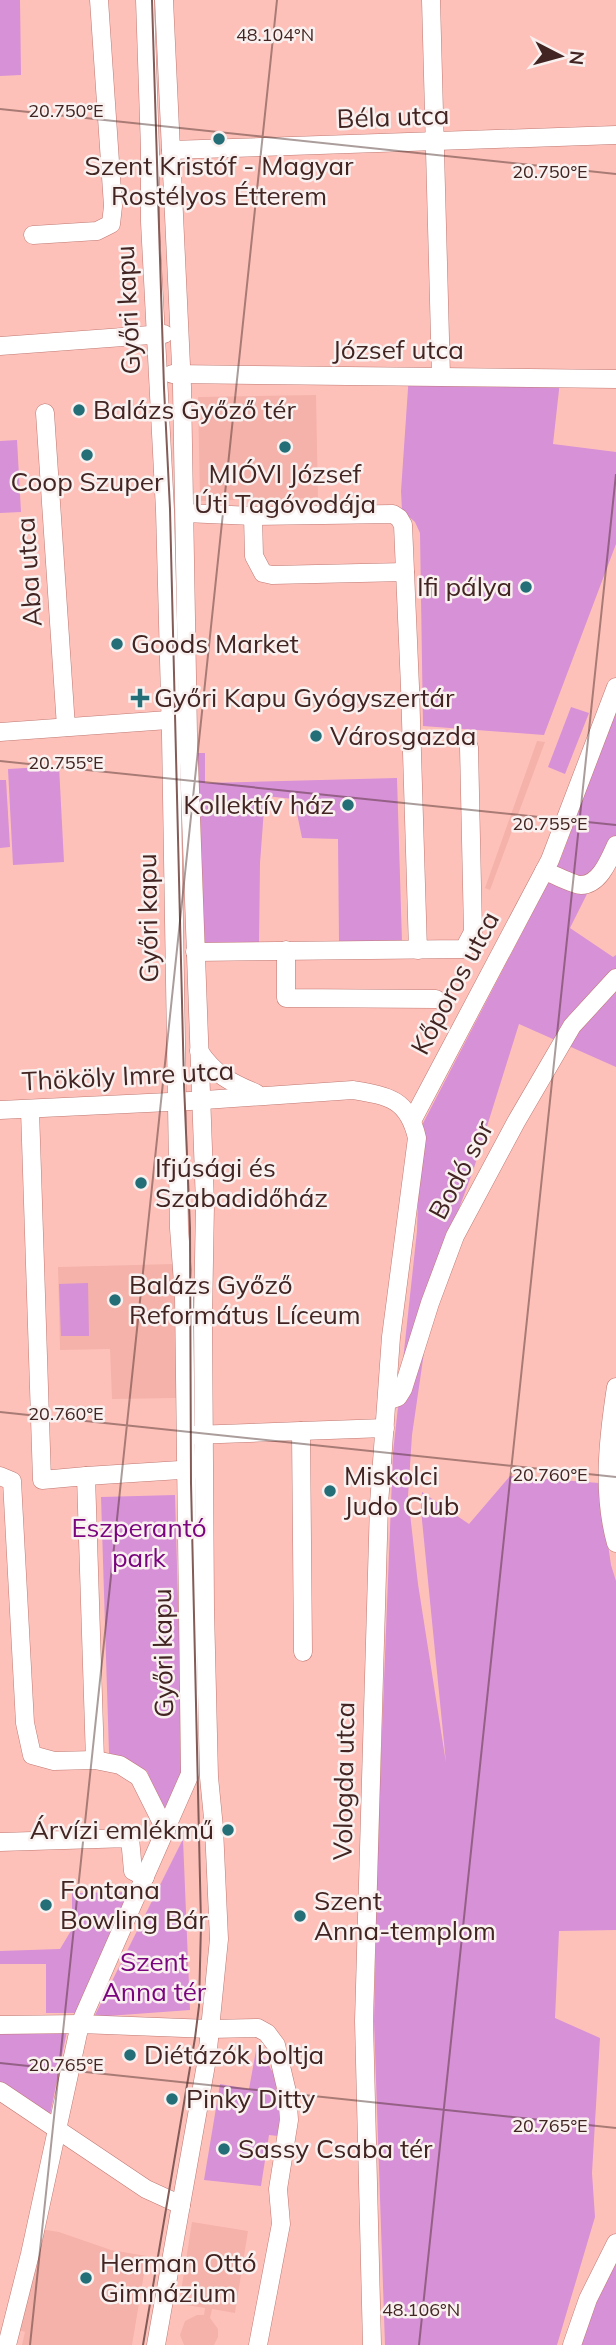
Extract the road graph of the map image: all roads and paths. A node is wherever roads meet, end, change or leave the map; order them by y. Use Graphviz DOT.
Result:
graph roads {
  1 [pos="99,0"];
  2 [pos="145,0"];
  3 [pos="164,0"];
  4 [pos="430,0"];
  5 [pos="616,135"];
  6 [pos="434,142"];
  7 [pos="172,150"];
  8 [pos="33,235"];
  9 [pos="178,332"];
  10 [pos="155,335"];
  11 [pos="0,346"];
  12 [pos="180,374"];
  13 [pos="157,375"];
  14 [pos="441,376"];
  15 [pos="616,379"];
  16 [pos="45,413"];
  17 [pos="185,513"];
  18 [pos="253,516"];
  19 [pos="405,572"];
  20 [pos="616,687"];
  21 [pos="180,720"];
  22 [pos="66,727"];
  23 [pos="0,732"];
  24 [pos="469,747"];
  25 [pos="616,845"];
  26 [pos="544,871"];
  27 [pos="286,950"];
  28 [pos="418,950"];
  29 [pos="195,952"];
  30 [pos="616,978"];
  31 [pos="436,999"];
  32 [pos="199,1051"];
  33 [pos="259,1095"];
  34 [pos="201,1100"];
  35 [pos="176,1101"];
  36 [pos="0,1110"];
  37 [pos="30,1110"];
  38 [pos="413,1119"];
  39 [pos="616,1387"];
  40 [pos="387,1401"];
  41 [pos="613,1427"];
  42 [pos="385,1428"];
  43 [pos="301,1431"];
  44 [pos="195,1435"];
  45 [pos="195,1469"];
  46 [pos="86,1476"];
  47 [pos="6,1479"];
  48 [pos="42,1480"];
  49 [pos="612,1501"];
  50 [pos="616,1543"];
  51 [pos="303,1652"];
  52 [pos="95,1760"];
  53 [pos="166,1831"];
  54 [pos="0,1842"];
  55 [pos="145,1877"];
  56 [pos="80,2024"];
  57 [pos="0,2025"];
  58 [pos="210,2029"];
  59 [pos="0,2091"];
  60 [pos="56,2130"];
  61 [pos="181,2205"];
  62 [pos="616,2243"];
  63 [pos="7,2345"];
  64 [pos="156,2345"];
  65 [pos="258,2345"];
  66 [pos="372,2345"];
  67 [pos="572,2345"];
  1 -- 8 [label="street, Győri kapu"];
  2 -- 10 [label="street, Győri kapu"];
  3 -- 7 [label="street, Győri kapu"];
  4 -- 6 [label="street"];
  5 -- 6 [label="street, Béla utca"];
  6 -- 7 [label="street, Béla utca"];
  6 -- 14 [label="street"];
  7 -- 9 [label="street, Győri kapu"];
  9 -- 10 [label="street"];
  9 -- 12 [label="street, Győri kapu"];
  10 -- 11 [label="street"];
  10 -- 13 [label="street, Győri kapu"];
  12 -- 13 [label="street, József utca"];
  12 -- 14 [label="street, József utca"];
  12 -- 17 [label="street, Győri kapu"];
  13 -- 21 [label="street, Győri kapu"];
  14 -- 15 [label="street, József utca"];
  16 -- 22 [label="street, Aba utca"];
  17 -- 18 [label="street"];
  17 -- 21 [label="street, Győri kapu"];
  18 -- 19 [label="street"];
  18 -- 19 [label="street"];
  19 -- 28 [label="street, Kőporos utca"];
  20 -- 26 [label="street, Kőporos utca"];
  21 -- 22 [label="street"];
  21 -- 29 [label="street, Győri kapu"];
  21 -- 35 [label="street, Győri kapu"];
  22 -- 23 [label="street"];
  24 -- 28 [label="street, Kőporos utca"];
  25 -- 26 [label="street"];
  26 -- 38 [label="street, Kőporos utca"];
  27 -- 28 [label="street, Kőporos utca"];
  27 -- 29 [label="street, Kőporos utca"];
  27 -- 31 [label="street, Kőporos utca"];
  29 -- 32 [label="street, Győri kapu"];
  30 -- 40 [label="street, Bodó sor"];
  32 -- 33 [label="street, Thököly Imre utca"];
  32 -- 34 [label="street, Győri kapu"];
  33 -- 34 [label="street, Thököly Imre utca"];
  33 -- 38 [label="street, Thököly Imre utca"];
  34 -- 35 [label="street, Thököly Imre utca"];
  34 -- 44 [label="street, Győri kapu"];
  35 -- 37 [label="street, Thököly Imre utca"];
  35 -- 44 [label="street, Győri kapu"];
  36 -- 37 [label="street, Thököly Imre utca"];
  37 -- 48 [label="street"];
  38 -- 40 [label="street, Vologda utca"];
  39 -- 41 [label="street"];
  40 -- 42 [label="street, Vologda utca"];
  41 -- 49 [label="street"];
  42 -- 43 [label="street"];
  42 -- 66 [label="street, Vologda utca"];
  43 -- 44 [label="street"];
  43 -- 51 [label="street"];
  44 -- 45 [label="street, Győri kapu"];
  45 -- 46 [label="street"];
  45 -- 53 [label="street, Győri kapu"];
  45 -- 58 [label="street, Győri kapu"];
  46 -- 48 [label="street"];
  46 -- 52 [label="street"];
  47 -- 48 [label="street"];
  47 -- 52 [label="street"];
  49 -- 50 [label="street"];
  52 -- 53 [label="street"];
  53 -- 55 [label="street"];
  54 -- 55 [label="street"];
  55 -- 56 [label="street"];
  56 -- 57 [label="street"];
  56 -- 58 [label="street"];
  56 -- 60 [label="street"];
  58 -- 61 [label="street, Győri kapu"];
  58 -- 65 [label="street"];
  59 -- 60 [label="street"];
  60 -- 61 [label="street"];
  60 -- 63 [label="street"];
  61 -- 64 [label="street, Győri kapu"];
  62 -- 67 [label="street"];
}
